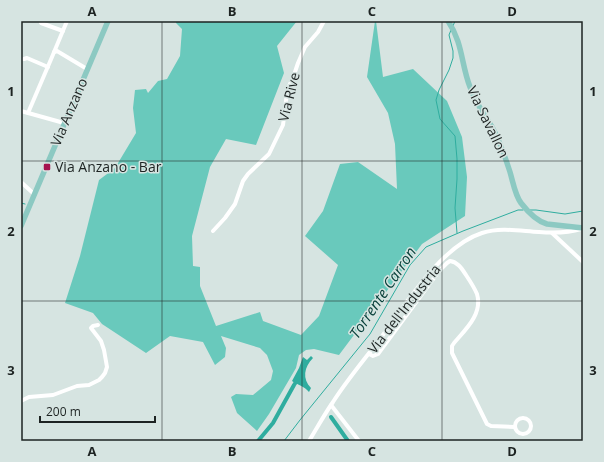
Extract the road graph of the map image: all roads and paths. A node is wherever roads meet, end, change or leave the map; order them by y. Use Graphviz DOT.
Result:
graph roads {
  1 [pos="67,21"];
  2 [pos="108,21"];
  3 [pos="324,21"];
  4 [pos="41,23"];
  5 [pos="451,25"];
  6 [pos="63,31"];
  7 [pos="54,52"];
  8 [pos="24,59"];
  9 [pos="48,67"];
  10 [pos="87,69"];
  11 [pos="21,111"];
  12 [pos="28,113"];
  13 [pos="64,123"];
  14 [pos="21,182"];
  15 [pos="34,194"];
  16 [pos="21,226"];
  17 [pos="582,228"];
  18 [pos="213,230"];
  19 [pos="552,233"];
  20 [pos="583,262"];
  21 [pos="435,268"];
  22 [pos="439,271"];
  23 [pos="98,325"];
  24 [pos="369,354"];
  25 [pos="21,401"];
  26 [pos="331,405"];
  27 [pos="515,428"];
  28 [pos="309,441"];
  29 [pos="359,441"];
  1 -- 6 [label="street"];
  2 -- 10 [label="main road, Via Anzano"];
  3 -- 18 [label="street, Via Rive"];
  4 -- 6 [label="street"];
  5 -- 17 [label="main road, Via Savallon"];
  6 -- 7 [label="street"];
  7 -- 9 [label="street"];
  7 -- 10 [label="street"];
  8 -- 9 [label="street"];
  9 -- 12 [label="street"];
  10 -- 13 [label="main road, Via Anzano"];
  11 -- 12 [label="street"];
  12 -- 13 [label="street"];
  13 -- 15 [label="main road, Via Anzano"];
  14 -- 15 [label="street"];
  15 -- 16 [label="main road, Via Anzano"];
  17 -- 19 [label="street, Via dell'Industria"];
  19 -- 20 [label="street"];
  19 -- 21 [label="street, Via dell'Industria"];
  21 -- 22 [label="street"];
  21 -- 24 [label="street, Via dell'Industria"];
  22 -- 24 [label="street"];
  22 -- 27 [label="street"];
  23 -- 25 [label="street"];
  24 -- 26 [label="street, Via dell'Industria"];
  26 -- 28 [label="street, Via dell'Industria"];
  26 -- 29 [label="street"];
}
